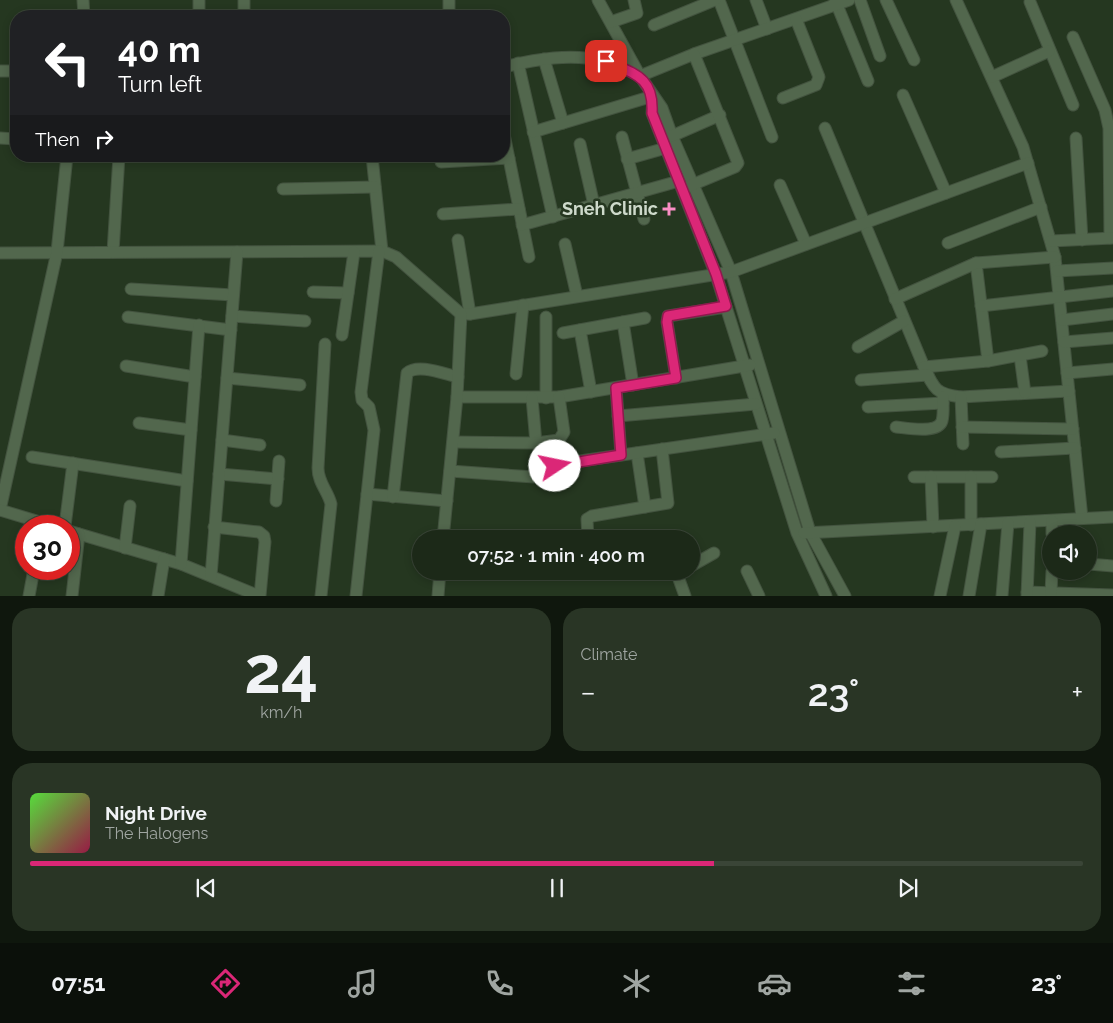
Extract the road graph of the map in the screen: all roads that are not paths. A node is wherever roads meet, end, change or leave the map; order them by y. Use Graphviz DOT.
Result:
graph roads {
  1 [pos="598,0"];
  2 [pos="634,0"];
  3 [pos="715,0"];
  4 [pos="719,0"];
  5 [pos="756,0"];
  6 [pos="849,0"];
  7 [pos="860,0"];
  8 [pos="886,0"];
  9 [pos="956,0"];
  10 [pos="835,2"];
  11 [pos="1030,2"];
  12 [pos="796,19"];
  13 [pos="611,22"];
  14 [pos="654,26"];
  15 [pos="767,28"];
  16 [pos="1074,36"];
  17 [pos="734,40"];
  18 [pos="1049,51"];
  19 [pos="694,54"];
  20 [pos="880,56"];
  21 [pos="544,59"];
  22 [pos="914,60"];
  23 [pos="518,63"];
  24 [pos="510,65"];
  25 [pos="640,76"];
  26 [pos="992,76"];
  27 [pos="868,80"];
  28 [pos="903,95"];
  29 [pos="653,96"];
  30 [pos="783,98"];
  31 [pos="1073,105"];
  32 [pos="720,115"];
  33 [pos="563,124"];
  34 [pos="825,128"];
  35 [pos="533,132"];
  36 [pos="672,136"];
  37 [pos="622,137"];
  38 [pos="772,137"];
  39 [pos="1076,138"];
  40 [pos="580,144"];
  41 [pos="666,148"];
  42 [pos="627,159"];
  43 [pos="66,162"];
  44 [pos="119,162"];
  45 [pos="373,162"];
  46 [pos="510,162"];
  47 [pos="1028,163"];
  48 [pos="685,185"];
  49 [pos="780,185"];
  50 [pos="375,187"];
  51 [pos="283,189"];
  52 [pos="636,193"];
  53 [pos="946,193"];
  54 [pos="594,205"];
  55 [pos="1041,207"];
  56 [pos="519,209"];
  57 [pos="443,214"];
  58 [pos="553,217"];
  59 [pos="644,218"];
  60 [pos="862,223"];
  61 [pos="522,226"];
  62 [pos="1111,238"];
  63 [pos="458,240"];
  64 [pos="1082,240"];
  65 [pos="1051,242"];
  66 [pos="948,243"];
  67 [pos="565,244"];
  68 [pos="806,244"];
  69 [pos="380,251"];
  70 [pos="57,252"];
  71 [pos="113,252"];
  72 [pos="237,252"];
  73 [pos="354,252"];
  74 [pos="0,253"];
  75 [pos="529,257"];
  76 [pos="1056,258"];
  77 [pos="976,263"];
  78 [pos="1113,268"];
  79 [pos="1057,271"];
  80 [pos="731,272"];
  81 [pos="716,274"];
  82 [pos="131,289"];
  83 [pos="1113,291"];
  84 [pos="312,292"];
  85 [pos="348,293"];
  86 [pos="233,295"];
  87 [pos="577,296"];
  88 [pos="1059,296"];
  89 [pos="895,300"];
  90 [pos="523,305"];
  91 [pos="726,306"];
  92 [pos="981,306"];
  93 [pos="466,314"];
  94 [pos="1113,314"];
  95 [pos="232,316"];
  96 [pos="128,317"];
  97 [pos="546,317"];
  98 [pos="645,318"];
  99 [pos="1062,320"];
  100 [pos="305,321"];
  101 [pos="623,322"];
  102 [pos="904,322"];
  103 [pos="199,326"];
  104 [pos="231,330"];
  105 [pos="580,330"];
  106 [pos="564,333"];
  107 [pos="342,335"];
  108 [pos="1113,338"];
  109 [pos="1064,342"];
  110 [pos="325,344"];
  111 [pos="858,347"];
  112 [pos="1042,352"];
  113 [pos="1020,356"];
  114 [pos="988,361"];
  115 [pos="759,362"];
  116 [pos="126,366"];
  117 [pos="745,366"];
  118 [pos="926,371"];
  119 [pos="1113,371"];
  120 [pos="516,374"];
  121 [pos="1067,374"];
  122 [pos="195,377"];
  123 [pos="458,377"];
  124 [pos="227,378"];
  125 [pos="676,378"];
  126 [pos="861,380"];
  127 [pos="300,385"];
  128 [pos="633,385"];
  129 [pos="616,388"];
  130 [pos="1069,391"];
  131 [pos="590,392"];
  132 [pos="1025,393"];
  133 [pos="961,396"];
  134 [pos="457,397"];
  135 [pos="559,397"];
  136 [pos="532,398"];
  137 [pos="546,398"];
  138 [pos="943,399"];
  139 [pos="756,404"];
  140 [pos="868,407"];
  141 [pos="618,416"];
  142 [pos="140,423"];
  143 [pos="896,427"];
  144 [pos="962,427"];
  145 [pos="1073,429"];
  146 [pos="191,430"];
  147 [pos="780,432"];
  148 [pos="766,434"];
  149 [pos="222,440"];
  150 [pos="452,442"];
  151 [pos="536,443"];
  152 [pos="963,444"];
  153 [pos="260,445"];
  154 [pos="1075,448"];
  155 [pos="662,449"];
  156 [pos="1001,452"];
  157 [pos="637,453"];
  158 [pos="621,455"];
  159 [pos="32,457"];
  160 [pos="279,460"];
  161 [pos="73,463"];
  162 [pos="450,471"];
  163 [pos="219,474"];
  164 [pos="914,477"];
  165 [pos="931,477"];
  166 [pos="971,477"];
  167 [pos="992,477"];
  168 [pos="278,479"];
  169 [pos="187,481"];
  170 [pos="367,494"];
  171 [pos="393,497"];
  172 [pos="276,501"];
  173 [pos="447,502"];
  174 [pos="130,506"];
  175 [pos="645,507"];
  176 [pos="0,510"];
  177 [pos="17,515"];
  178 [pos="66,515"];
  179 [pos="1113,517"];
  180 [pos="1082,518"];
  181 [pos="1052,521"];
  182 [pos="1030,522"];
  183 [pos="1008,523"];
  184 [pos="976,525"];
  185 [pos="1052,525"];
  186 [pos="955,526"];
  187 [pos="214,527"];
  188 [pos="933,527"];
  189 [pos="445,530"];
  190 [pos="588,530"];
  191 [pos="810,532"];
  192 [pos="80,534"];
  193 [pos="797,534"];
  194 [pos="125,548"];
  195 [pos="714,553"];
  196 [pos="164,559"];
  197 [pos="700,561"];
  198 [pos="181,564"];
  199 [pos="1097,565"];
  200 [pos="1113,566"];
  201 [pos="747,572"];
  202 [pos="210,576"];
  203 [pos="32,580"];
  204 [pos="72,580"];
  205 [pos="439,580"];
  206 [pos="681,580"];
  207 [pos="1052,580"];
  208 [pos="1052,593"];
  209 [pos="1027,594"];
  210 [pos="257,595"];
  211 [pos="1113,595"];
  212 [pos="29,596"];
  213 [pos="72,596"];
  214 [pos="158,596"];
  215 [pos="321,596"];
  216 [pos="356,596"];
  217 [pos="438,596"];
  218 [pos="686,596"];
  219 [pos="759,596"];
  220 [pos="826,596"];
  221 [pos="845,596"];
  222 [pos="940,596"];
  223 [pos="969,596"];
  224 [pos="1002,596"];
  1 -- 13 [label="street"];
  2 -- 13 [label="street"];
  3 -- 14 [label="street"];
  4 -- 17 [label="street"];
  5 -- 15 [label="street"];
  6 -- 10 [label="street"];
  7 -- 20 [label="street"];
  8 -- 22 [label="street"];
  9 -- 26 [label="street"];
  10 -- 12 [label="street"];
  10 -- 27 [label="street"];
  11 -- 18 [label="street"];
  12 -- 15 [label="street"];
  12 -- 30 [label="street"];
  13 -- 25 [label="street"];
  15 -- 17 [label="street"];
  16 -- 62 [label="street"];
  17 -- 19 [label="street"];
  17 -- 38 [label="street"];
  18 -- 26 [label="street"];
  18 -- 31 [label="street"];
  19 -- 25 [label="street"];
  19 -- 32 [label="street"];
  21 -- 23 [label="street"];
  21 -- 25 [label="street"];
  21 -- 33 [label="street"];
  23 -- 24 [label="street"];
  23 -- 35 [label="street"];
  25 -- 29 [label="street"];
  26 -- 47 [label="street"];
  28 -- 53 [label="street"];
  29 -- 33 [label="street"];
  29 -- 36 [label="street"];
  29 -- 41 [label="street"];
  32 -- 36 [label="street"];
  32 -- 48 [label="street"];
  33 -- 35 [label="street"];
  34 -- 60 [label="street"];
  35 -- 58 [label="street"];
  36 -- 48 [label="street"];
  37 -- 42 [label="street"];
  39 -- 64 [label="street"];
  40 -- 54 [label="street"];
  41 -- 42 [label="street"];
  41 -- 48 [label="street"];
  42 -- 52 [label="street"];
  43 -- 70 [label="street"];
  44 -- 71 [label="street"];
  45 -- 50 [label="street"];
  46 -- 56 [label="street"];
  47 -- 53 [label="street"];
  47 -- 55 [label="street"];
  48 -- 52 [label="street"];
  48 -- 80 [label="street"];
  48 -- 81 [label="street"];
  49 -- 68 [label="street"];
  50 -- 51 [label="street"];
  50 -- 69 [label="street"];
  52 -- 54 [label="street"];
  52 -- 59 [label="street"];
  53 -- 60 [label="street"];
  54 -- 58 [label="street"];
  55 -- 65 [label="street"];
  55 -- 66 [label="street"];
  56 -- 57 [label="street"];
  56 -- 61 [label="street"];
  58 -- 61 [label="street"];
  60 -- 68 [label="street"];
  60 -- 89 [label="street"];
  61 -- 75 [label="street"];
  62 -- 64 [label="street"];
  63 -- 93 [label="street"];
  64 -- 65 [label="street"];
  65 -- 76 [label="street"];
  67 -- 87 [label="street"];
  68 -- 80 [label="street"];
  69 -- 73 [label="street"];
  69 -- 93 [label="street"];
  69 -- 170 [label="street"];
  70 -- 71 [label="street"];
  70 -- 74 [label="street"];
  70 -- 176 [label="street"];
  71 -- 72 [label="street"];
  72 -- 73 [label="street"];
  72 -- 86 [label="street"];
  73 -- 85 [label="street"];
  76 -- 77 [label="street"];
  76 -- 79 [label="street"];
  77 -- 89 [label="street"];
  77 -- 92 [label="street"];
  78 -- 79 [label="street"];
  79 -- 88 [label="street"];
  80 -- 81 [label="street"];
  80 -- 115 [label="street"];
  81 -- 87 [label="street"];
  81 -- 91 [label="street"];
  82 -- 86 [label="street"];
  83 -- 88 [label="street"];
  84 -- 85 [label="street"];
  85 -- 107 [label="street"];
  86 -- 95 [label="street"];
  87 -- 90 [label="street"];
  88 -- 92 [label="street"];
  88 -- 99 [label="street"];
  89 -- 102 [label="street"];
  90 -- 93 [label="street"];
  90 -- 120 [label="street"];
  91 -- 117 [label="street"];
  91 -- 125 [label="street"];
  92 -- 114 [label="street"];
  93 -- 123 [label="street"];
  94 -- 99 [label="street"];
  95 -- 100 [label="street"];
  95 -- 104 [label="street"];
  96 -- 103 [label="street"];
  97 -- 137 [label="street"];
  98 -- 101 [label="street"];
  99 -- 109 [label="street"];
  101 -- 105 [label="street"];
  101 -- 128 [label="street"];
  102 -- 111 [label="street"];
  102 -- 118 [label="street"];
  103 -- 104 [label="street"];
  103 -- 122 [label="street"];
  104 -- 124 [label="street"];
  105 -- 106 [label="street"];
  105 -- 131 [label="street"];
  108 -- 109 [label="street"];
  109 -- 121 [label="street"];
  110 -- 215 [label="street"];
  112 -- 113 [label="street"];
  113 -- 114 [label="street"];
  113 -- 132 [label="street"];
  114 -- 118 [label="street"];
  115 -- 117 [label="street"];
  115 -- 147 [label="street"];
  116 -- 122 [label="street"];
  117 -- 125 [label="street"];
  117 -- 139 [label="street"];
  118 -- 126 [label="street"];
  118 -- 138 [label="street"];
  119 -- 121 [label="street"];
  121 -- 130 [label="street"];
  122 -- 146 [label="street"];
  123 -- 134 [label="street"];
  123 -- 171 [label="street"];
  124 -- 127 [label="street"];
  124 -- 149 [label="street"];
  125 -- 128 [label="street"];
  128 -- 129 [label="street"];
  129 -- 131 [label="street"];
  129 -- 141 [label="street"];
  130 -- 132 [label="street"];
  130 -- 145 [label="street"];
  131 -- 135 [label="street"];
  132 -- 133 [label="street"];
  133 -- 138 [label="street"];
  133 -- 144 [label="street"];
  134 -- 136 [label="street"];
  134 -- 150 [label="street"];
  135 -- 137 [label="street"];
  135 -- 151 [label="street"];
  136 -- 137 [label="street"];
  136 -- 151 [label="street"];
  138 -- 140 [label="street"];
  138 -- 143 [label="street"];
  139 -- 141 [label="street"];
  139 -- 148 [label="street"];
  141 -- 158 [label="street"];
  142 -- 146 [label="street"];
  144 -- 145 [label="street"];
  144 -- 152 [label="street"];
  145 -- 154 [label="street"];
  146 -- 169 [label="street"];
  147 -- 148 [label="street"];
  147 -- 191 [label="street"];
  148 -- 155 [label="street"];
  148 -- 193 [label="street"];
  149 -- 153 [label="street"];
  149 -- 163 [label="street"];
  150 -- 151 [label="street"];
  150 -- 162 [label="street"];
  154 -- 156 [label="street"];
  154 -- 180 [label="street"];
  155 -- 157 [label="street"];
  155 -- 175 [label="street"];
  157 -- 158 [label="street"];
  157 -- 175 [label="street"];
  158 -- 162 [label="street"];
  159 -- 161 [label="street"];
  160 -- 168 [label="street"];
  161 -- 169 [label="street"];
  161 -- 178 [label="street"];
  162 -- 173 [label="street"];
  163 -- 168 [label="street"];
  163 -- 187 [label="street"];
  164 -- 165 [label="street"];
  165 -- 166 [label="street"];
  165 -- 188 [label="street"];
  166 -- 167 [label="street"];
  166 -- 184 [label="street"];
  168 -- 172 [label="street"];
  169 -- 198 [label="street"];
  170 -- 171 [label="street"];
  170 -- 216 [label="street"];
  171 -- 173 [label="street"];
  173 -- 189 [label="street"];
  174 -- 194 [label="street"];
  175 -- 190 [label="street"];
  176 -- 177 [label="street"];
  179 -- 180 [label="street"];
  180 -- 181 [label="street"];
  181 -- 182 [label="street"];
  181 -- 185 [label="street"];
  182 -- 183 [label="street"];
  182 -- 209 [label="street"];
  183 -- 184 [label="street"];
  183 -- 224 [label="street"];
  184 -- 186 [label="street"];
  184 -- 223 [label="street"];
  186 -- 188 [label="street"];
  186 -- 222 [label="street"];
  187 -- 202 [label="street"];
  187 -- 210 [label="street"];
  188 -- 191 [label="street"];
  191 -- 193 [label="street"];
  191 -- 221 [label="street"];
  192 -- 194 [label="street"];
  193 -- 220 [label="street"];
  194 -- 196 [label="street"];
  195 -- 197 [label="street"];
  196 -- 198 [label="street"];
  196 -- 214 [label="street"];
  198 -- 202 [label="street"];
  199 -- 200 [label="street"];
  201 -- 219 [label="street"];
  202 -- 210 [label="street"];
  203 -- 212 [label="street"];
  204 -- 213 [label="street"];
  205 -- 217 [label="street"];
  206 -- 218 [label="street"];
  207 -- 208 [label="street"];
  208 -- 209 [label="street"];
  208 -- 211 [label="street"];
}
